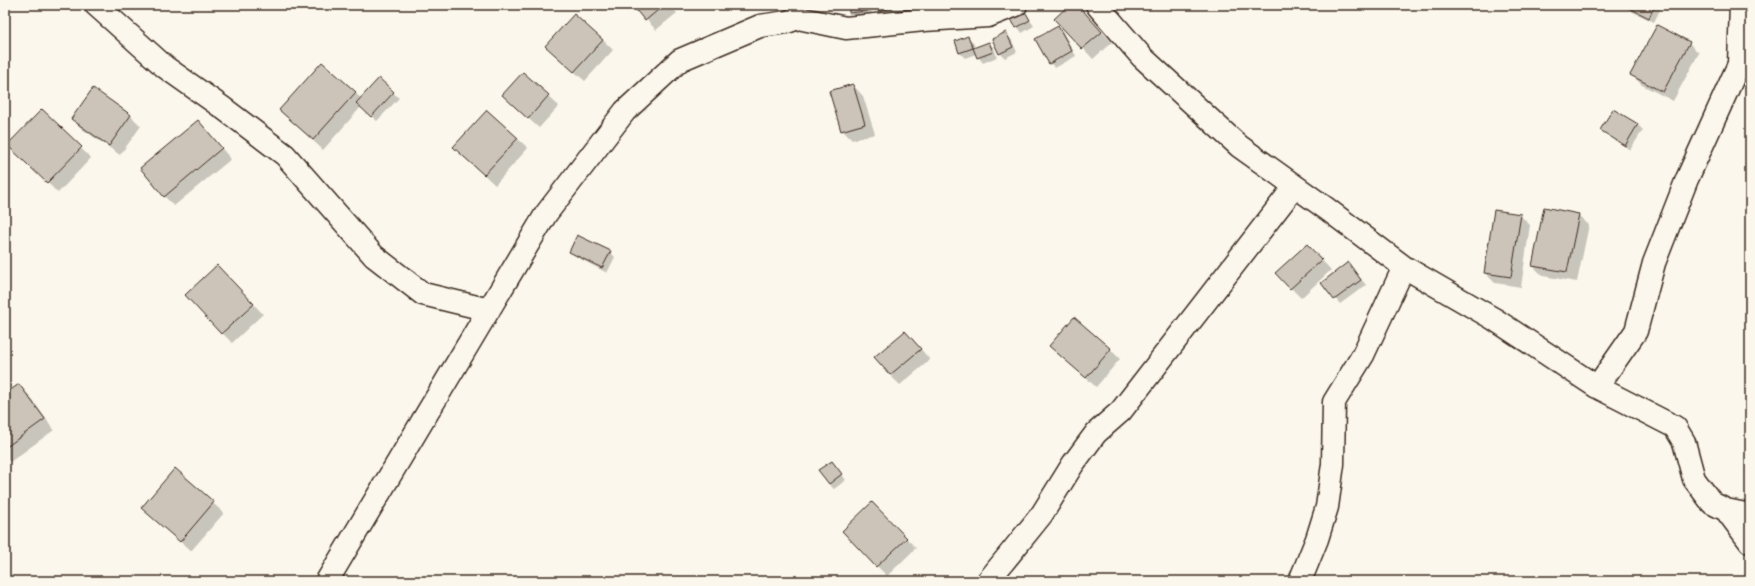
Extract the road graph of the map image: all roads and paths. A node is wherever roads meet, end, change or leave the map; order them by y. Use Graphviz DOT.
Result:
graph roads {
  1 [pos="96,5"];
  2 [pos="1016,5"];
  3 [pos="1097,5"];
  4 [pos="1741,5"];
  5 [pos="1295,186"];
  6 [pos="1404,267"];
  7 [pos="489,310"];
  8 [pos="1596,387"];
  9 [pos="1726,510"];
  10 [pos="1750,515"];
  11 [pos="1750,542"];
  12 [pos="327,581"];
  13 [pos="988,581"];
  14 [pos="1300,581"];
  1 -- 7 [label="street"];
  2 -- 7 [label="street"];
  3 -- 5 [label="street"];
  4 -- 8 [label="street"];
  5 -- 6 [label="street"];
  5 -- 13 [label="street"];
  6 -- 8 [label="street"];
  6 -- 14 [label="street"];
  7 -- 12 [label="street"];
  8 -- 9 [label="street"];
  9 -- 10 [label="street"];
  9 -- 11 [label="street"];
}
